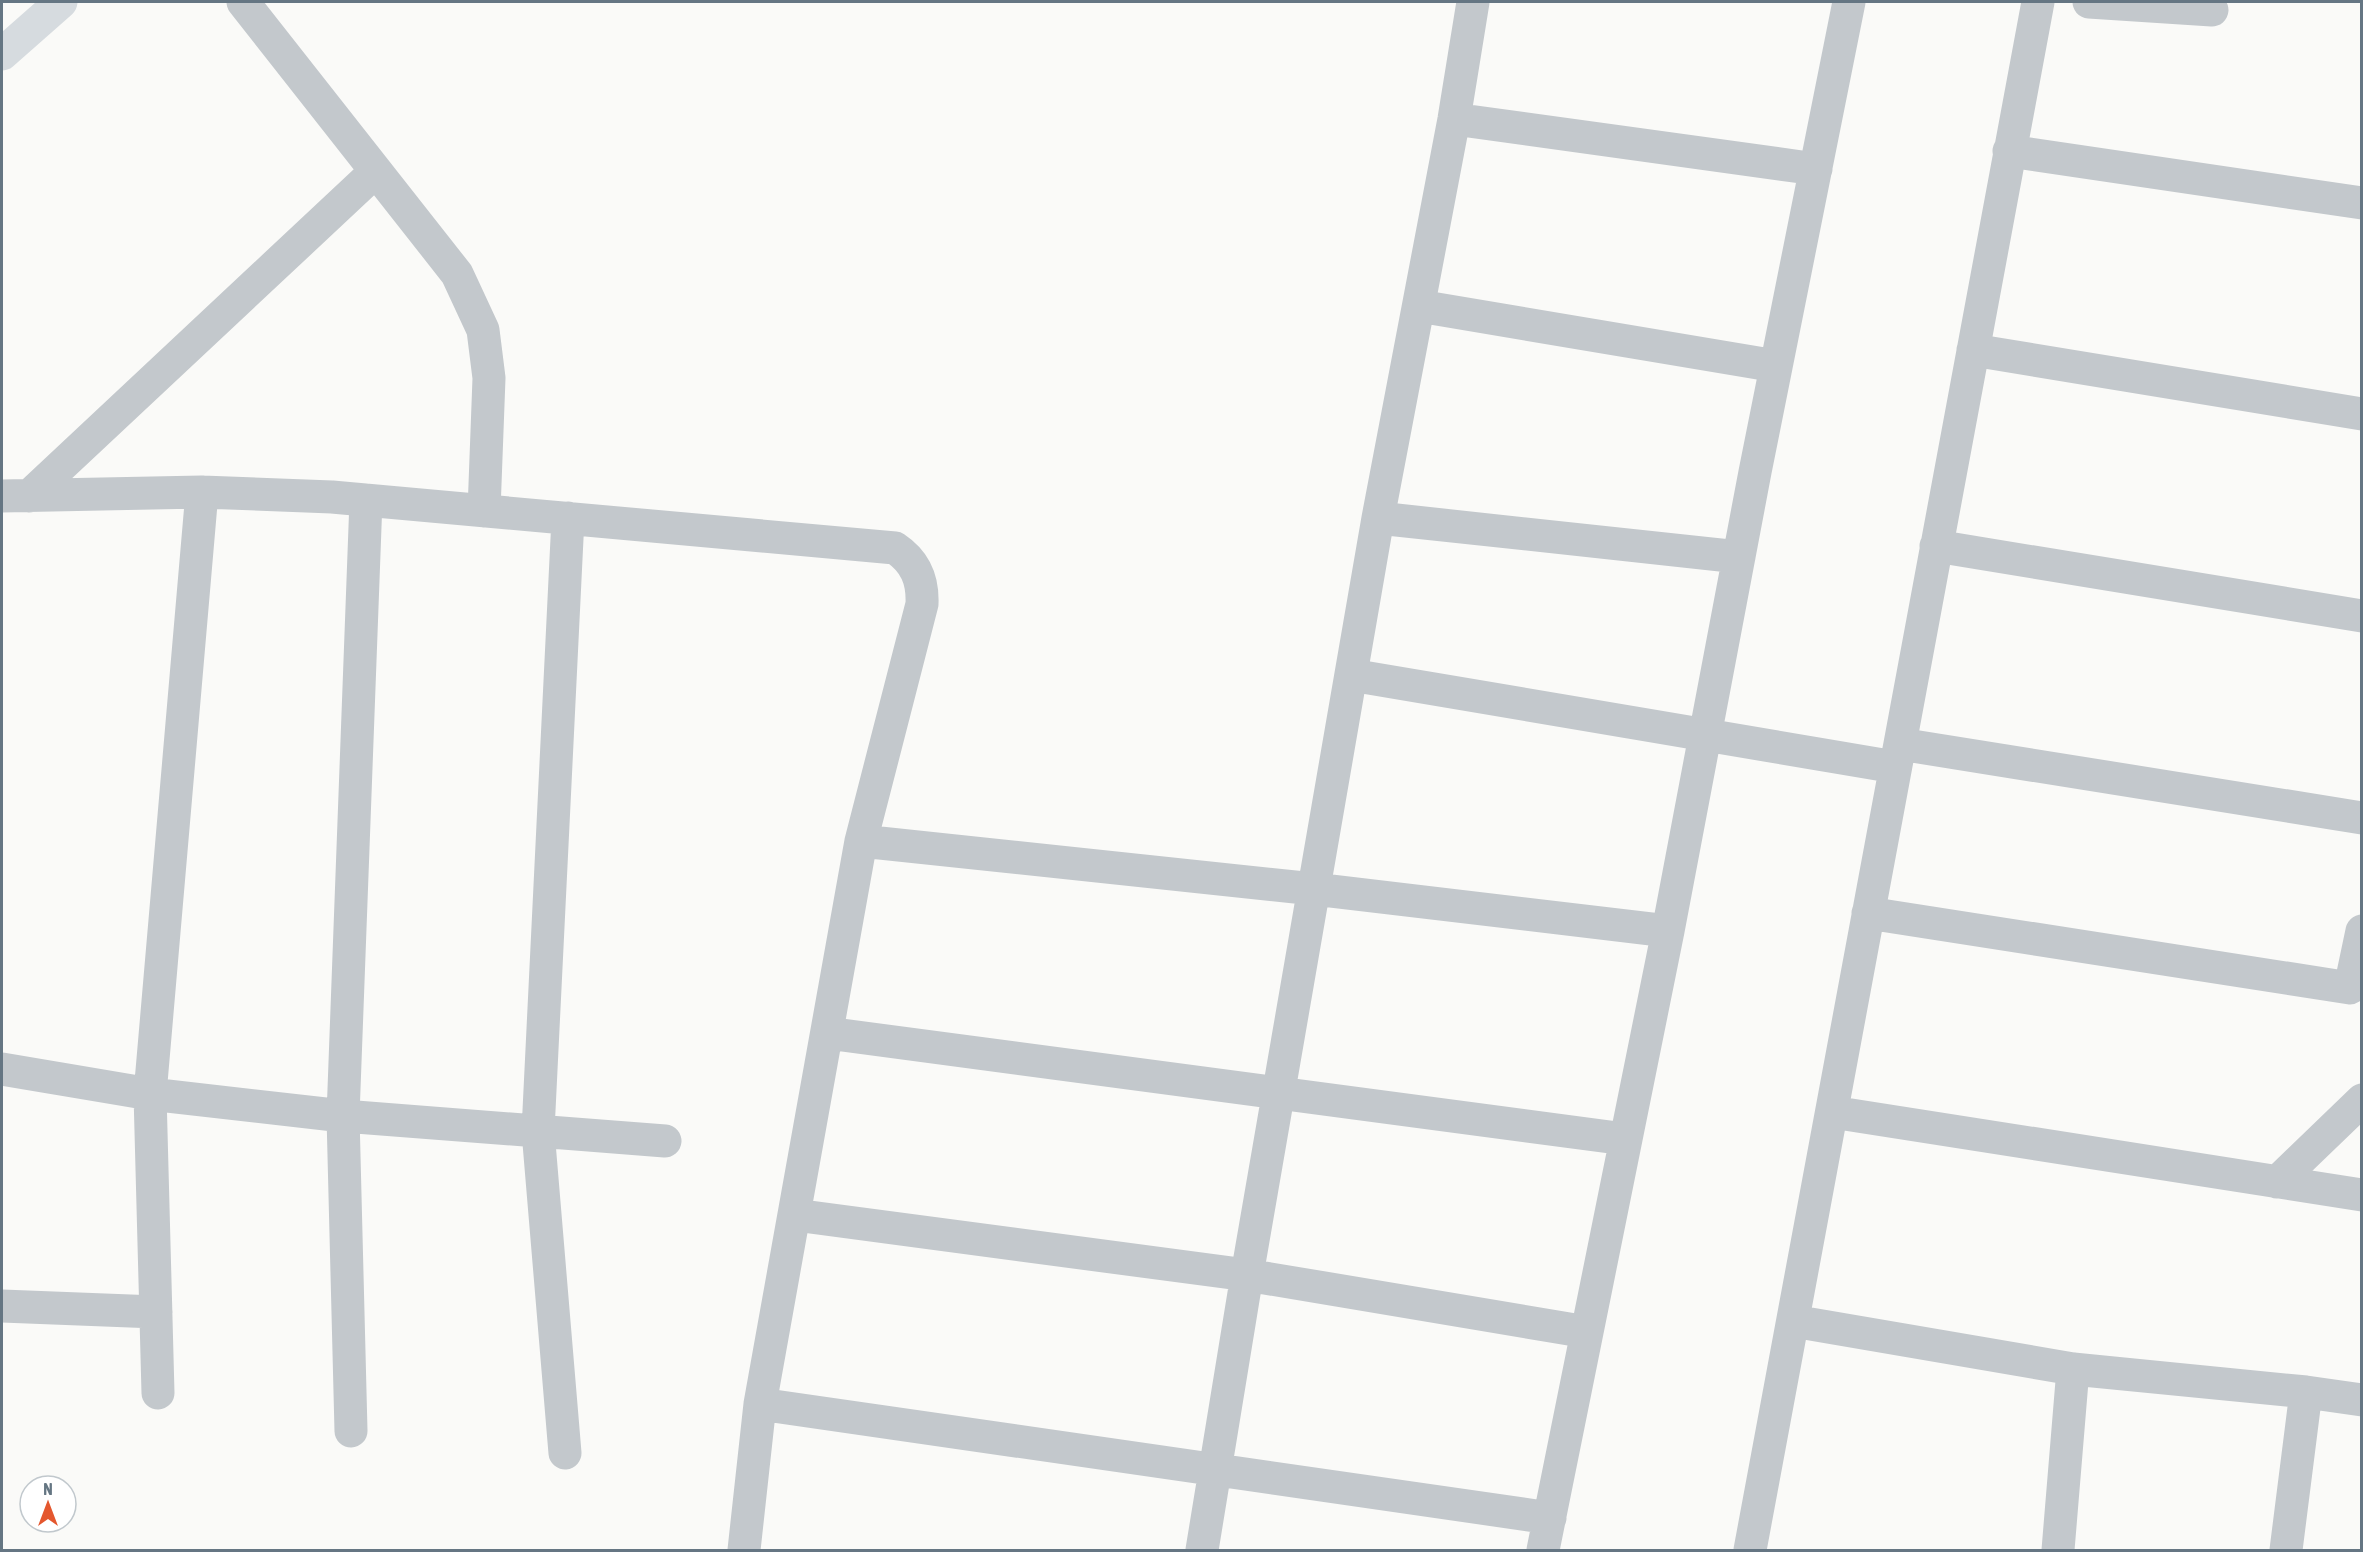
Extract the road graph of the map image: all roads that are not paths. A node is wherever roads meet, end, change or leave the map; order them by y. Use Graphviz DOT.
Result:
graph roads {
  1 [pos="60,2"];
  2 [pos="243,2"];
  3 [pos="1473,2"];
  4 [pos="1849,2"];
  5 [pos="2038,2"];
  6 [pos="2089,2"];
  7 [pos="2212,10"];
  8 [pos="2,54"];
  9 [pos="1454,119"];
  10 [pos="2009,152"];
  11 [pos="1816,169"];
  12 [pos="376,171"];
  13 [pos="2361,203"];
  14 [pos="1419,306"];
  15 [pos="1973,350"];
  16 [pos="1776,366"];
  17 [pos="2361,414"];
  18 [pos="202,492"];
  19 [pos="16,496"];
  20 [pos="366,500"];
  21 [pos="484,511"];
  22 [pos="568,518"];
  23 [pos="1378,518"];
  24 [pos="1936,546"];
  25 [pos="1739,557"];
  26 [pos="2361,616"];
  27 [pos="1351,675"];
  28 [pos="1706,733"];
  29 [pos="1898,756"];
  30 [pos="2361,818"];
  31 [pos="861,841"];
  32 [pos="1314,889"];
  33 [pos="1868,913"];
  34 [pos="1668,931"];
  35 [pos="2361,931"];
  36 [pos="2356,994"];
  37 [pos="827,1033"];
  38 [pos="2,1070"];
  39 [pos="1279,1093"];
  40 [pos="150,1094"];
  41 [pos="2361,1100"];
  42 [pos="1832,1112"];
  43 [pos="343,1116"];
  44 [pos="538,1131"];
  45 [pos="1624,1139"];
  46 [pos="665,1141"];
  47 [pos="2277,1182"];
  48 [pos="2361,1195"];
  49 [pos="795,1215"];
  50 [pos="1247,1275"];
  51 [pos="2,1306"];
  52 [pos="156,1312"];
  53 [pos="1793,1321"];
  54 [pos="1587,1332"];
  55 [pos="2073,1369"];
  56 [pos="2306,1392"];
  57 [pos="158,1393"];
  58 [pos="2361,1400"];
  59 [pos="760,1404"];
  60 [pos="351,1431"];
  61 [pos="566,1453"];
  62 [pos="1214,1470"];
  63 [pos="1550,1518"];
  64 [pos="1758,1550"];
  65 [pos="744,1551"];
  66 [pos="1202,1551"];
  67 [pos="1543,1551"];
  68 [pos="2058,1551"];
  69 [pos="2286,1551"];
  1 -- 8 [label="highway"];
  2 -- 12 [label="street"];
  3 -- 9 [label="street"];
  4 -- 11 [label="street"];
  5 -- 10 [label="street"];
  6 -- 7 [label="street"];
  9 -- 11 [label="street"];
  9 -- 14 [label="street"];
  10 -- 13 [label="street"];
  10 -- 15 [label="street"];
  11 -- 16 [label="street"];
  12 -- 19 [label="street"];
  12 -- 21 [label="street"];
  14 -- 16 [label="street"];
  14 -- 23 [label="street"];
  15 -- 17 [label="street"];
  15 -- 24 [label="street"];
  16 -- 25 [label="street"];
  18 -- 19 [label="street"];
  18 -- 20 [label="street"];
  18 -- 40 [label="street"];
  20 -- 21 [label="street"];
  20 -- 43 [label="street"];
  21 -- 22 [label="street"];
  22 -- 31 [label="street"];
  22 -- 44 [label="street"];
  23 -- 25 [label="street"];
  23 -- 27 [label="street"];
  24 -- 26 [label="street"];
  24 -- 29 [label="street"];
  25 -- 28 [label="street"];
  27 -- 28 [label="street"];
  27 -- 32 [label="street"];
  28 -- 29 [label="street"];
  28 -- 34 [label="street"];
  29 -- 30 [label="street"];
  29 -- 33 [label="street"];
  31 -- 32 [label="street"];
  31 -- 37 [label="street"];
  32 -- 34 [label="street"];
  32 -- 39 [label="street"];
  33 -- 36 [label="street"];
  33 -- 42 [label="street"];
  34 -- 45 [label="street"];
  35 -- 36 [label="street"];
  37 -- 39 [label="street"];
  37 -- 49 [label="street"];
  38 -- 40 [label="street"];
  39 -- 45 [label="street"];
  39 -- 50 [label="street"];
  40 -- 43 [label="street"];
  40 -- 52 [label="street"];
  41 -- 47 [label="street"];
  42 -- 47 [label="street"];
  42 -- 53 [label="street"];
  43 -- 44 [label="street"];
  43 -- 60 [label="street"];
  44 -- 46 [label="street"];
  44 -- 61 [label="street"];
  45 -- 54 [label="street"];
  47 -- 48 [label="street"];
  49 -- 50 [label="street"];
  49 -- 59 [label="street"];
  50 -- 54 [label="street"];
  50 -- 62 [label="street"];
  51 -- 52 [label="street"];
  52 -- 57 [label="street"];
  53 -- 55 [label="street"];
  53 -- 64 [label="street"];
  54 -- 63 [label="street"];
  55 -- 56 [label="street"];
  55 -- 68 [label="street"];
  56 -- 58 [label="street"];
  56 -- 69 [label="street"];
  59 -- 62 [label="street"];
  59 -- 65 [label="street"];
  62 -- 63 [label="street"];
  62 -- 66 [label="street"];
  63 -- 67 [label="street"];
}
